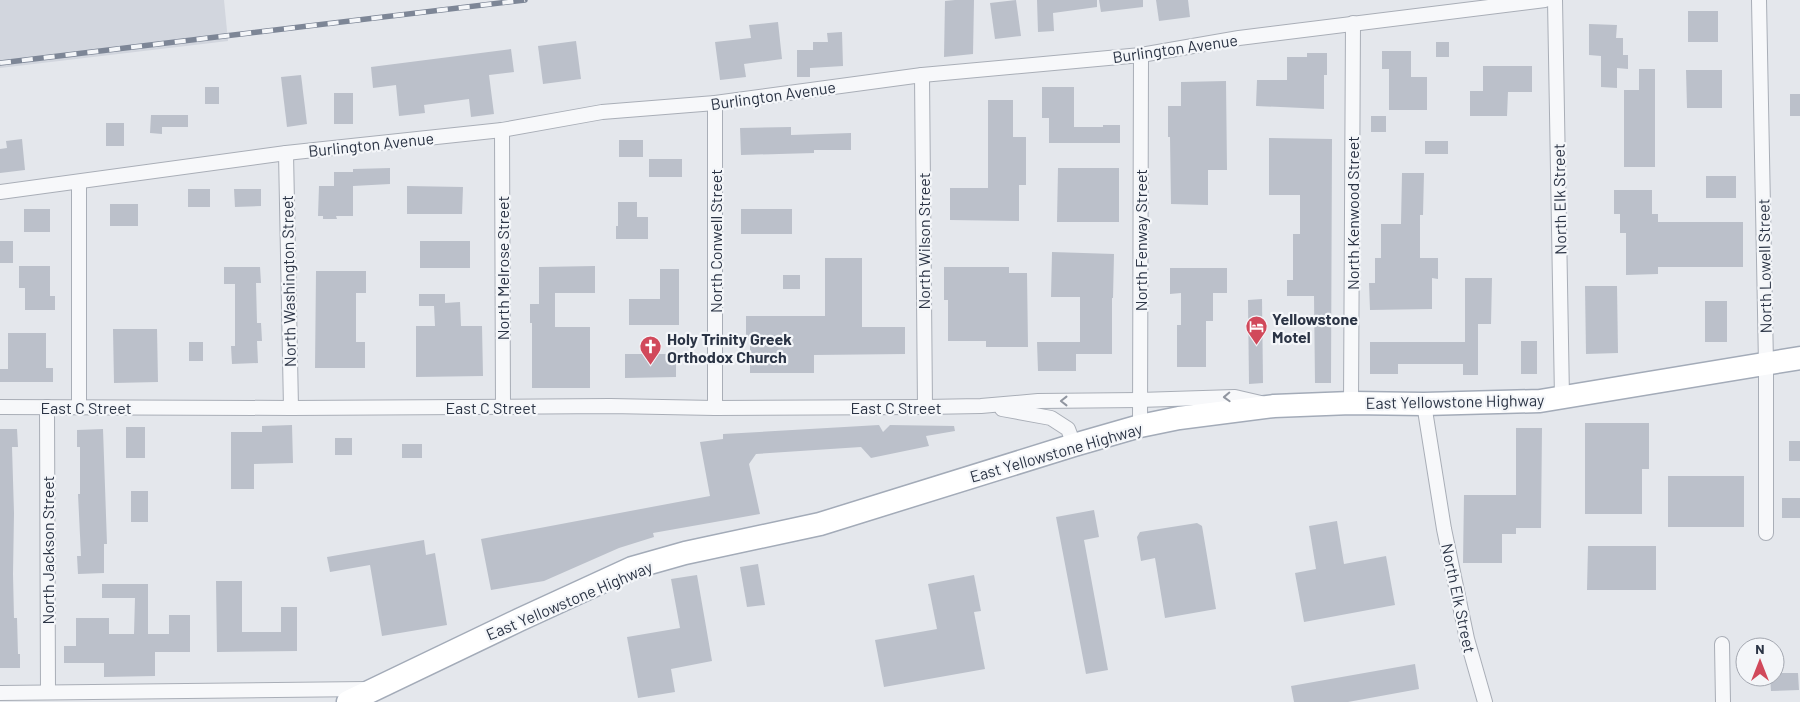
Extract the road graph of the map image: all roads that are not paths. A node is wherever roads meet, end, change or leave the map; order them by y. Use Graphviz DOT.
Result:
graph roads {
  1 [pos="1546,0"];
  2 [pos="1556,0"];
  3 [pos="1759,0"];
  4 [pos="1353,23"];
  5 [pos="1141,55"];
  6 [pos="922,75"];
  7 [pos="715,103"];
  8 [pos="502,130"];
  9 [pos="286,153"];
  10 [pos="79,182"];
  11 [pos="0,192"];
  12 [pos="1800,358"];
  13 [pos="1766,364"];
  14 [pos="1562,398"];
  15 [pos="1139,400"];
  16 [pos="1352,403"];
  17 [pos="1424,404"];
  18 [pos="0,406"];
  19 [pos="981,406"];
  20 [pos="1274,406"];
  21 [pos="47,407"];
  22 [pos="79,407"];
  23 [pos="503,407"];
  24 [pos="925,407"];
  25 [pos="291,408"];
  26 [pos="715,408"];
  27 [pos="1140,426"];
  28 [pos="1074,445"];
  29 [pos="1766,533"];
  30 [pos="1722,644"];
  31 [pos="375,689"];
  32 [pos="48,692"];
  33 [pos="0,693"];
  34 [pos="348,702"];
  35 [pos="1485,702"];
  36 [pos="1723,702"];
  1 -- 4 [label="street, Burlington Avenue"];
  2 -- 14 [label="street, North Elk Street"];
  3 -- 13 [label="street, North Lowell Street"];
  4 -- 5 [label="street, Burlington Avenue"];
  4 -- 16 [label="street, North Kenwood Street"];
  5 -- 6 [label="street, Burlington Avenue"];
  5 -- 15 [label="street, North Fenway Street"];
  6 -- 7 [label="street, Burlington Avenue"];
  6 -- 24 [label="street, North Wilson Street"];
  7 -- 8 [label="street, Burlington Avenue"];
  7 -- 26 [label="street, North Conwell Street"];
  8 -- 9 [label="street, Burlington Avenue"];
  8 -- 23 [label="street, North Melrose Street"];
  9 -- 10 [label="street, Burlington Avenue"];
  9 -- 25 [label="street, North Washington Street"];
  10 -- 11 [label="street, Burlington Avenue"];
  10 -- 22 [label="street"];
  12 -- 13 [label="main road, East Yellowstone Highway"];
  13 -- 14 [label="main road, East Yellowstone Highway"];
  13 -- 29 [label="street, North Lowell Street"];
  14 -- 17 [label="main road, East Yellowstone Highway"];
  15 -- 19 [label="street, East C Street, one-way"];
  20 -- 15 [label="street, East C Street, one-way"];
  15 -- 27 [label="street, North Fenway Street"];
  16 -- 17 [label="main road, East Yellowstone Highway"];
  16 -- 20 [label="main road, East Yellowstone Highway"];
  17 -- 35 [label="street, North Elk Street"];
  18 -- 21 [label="street, East C Street"];
  19 -- 24 [label="street, East C Street"];
  19 -- 28 [label="street, East C Street"];
  20 -- 27 [label="main road, East Yellowstone Highway"];
  21 -- 22 [label="street, East C Street"];
  21 -- 32 [label="street, North Jackson Street"];
  22 -- 25 [label="street, East C Street"];
  23 -- 25 [label="street, East C Street"];
  23 -- 26 [label="street, East C Street"];
  24 -- 26 [label="street, East C Street"];
  27 -- 28 [label="main road, East Yellowstone Highway"];
  28 -- 31 [label="main road, East Yellowstone Highway"];
  30 -- 36 [label="street"];
  31 -- 32 [label="street"];
  31 -- 34 [label="main road, East Yellowstone Highway"];
  32 -- 33 [label="street"];
}
